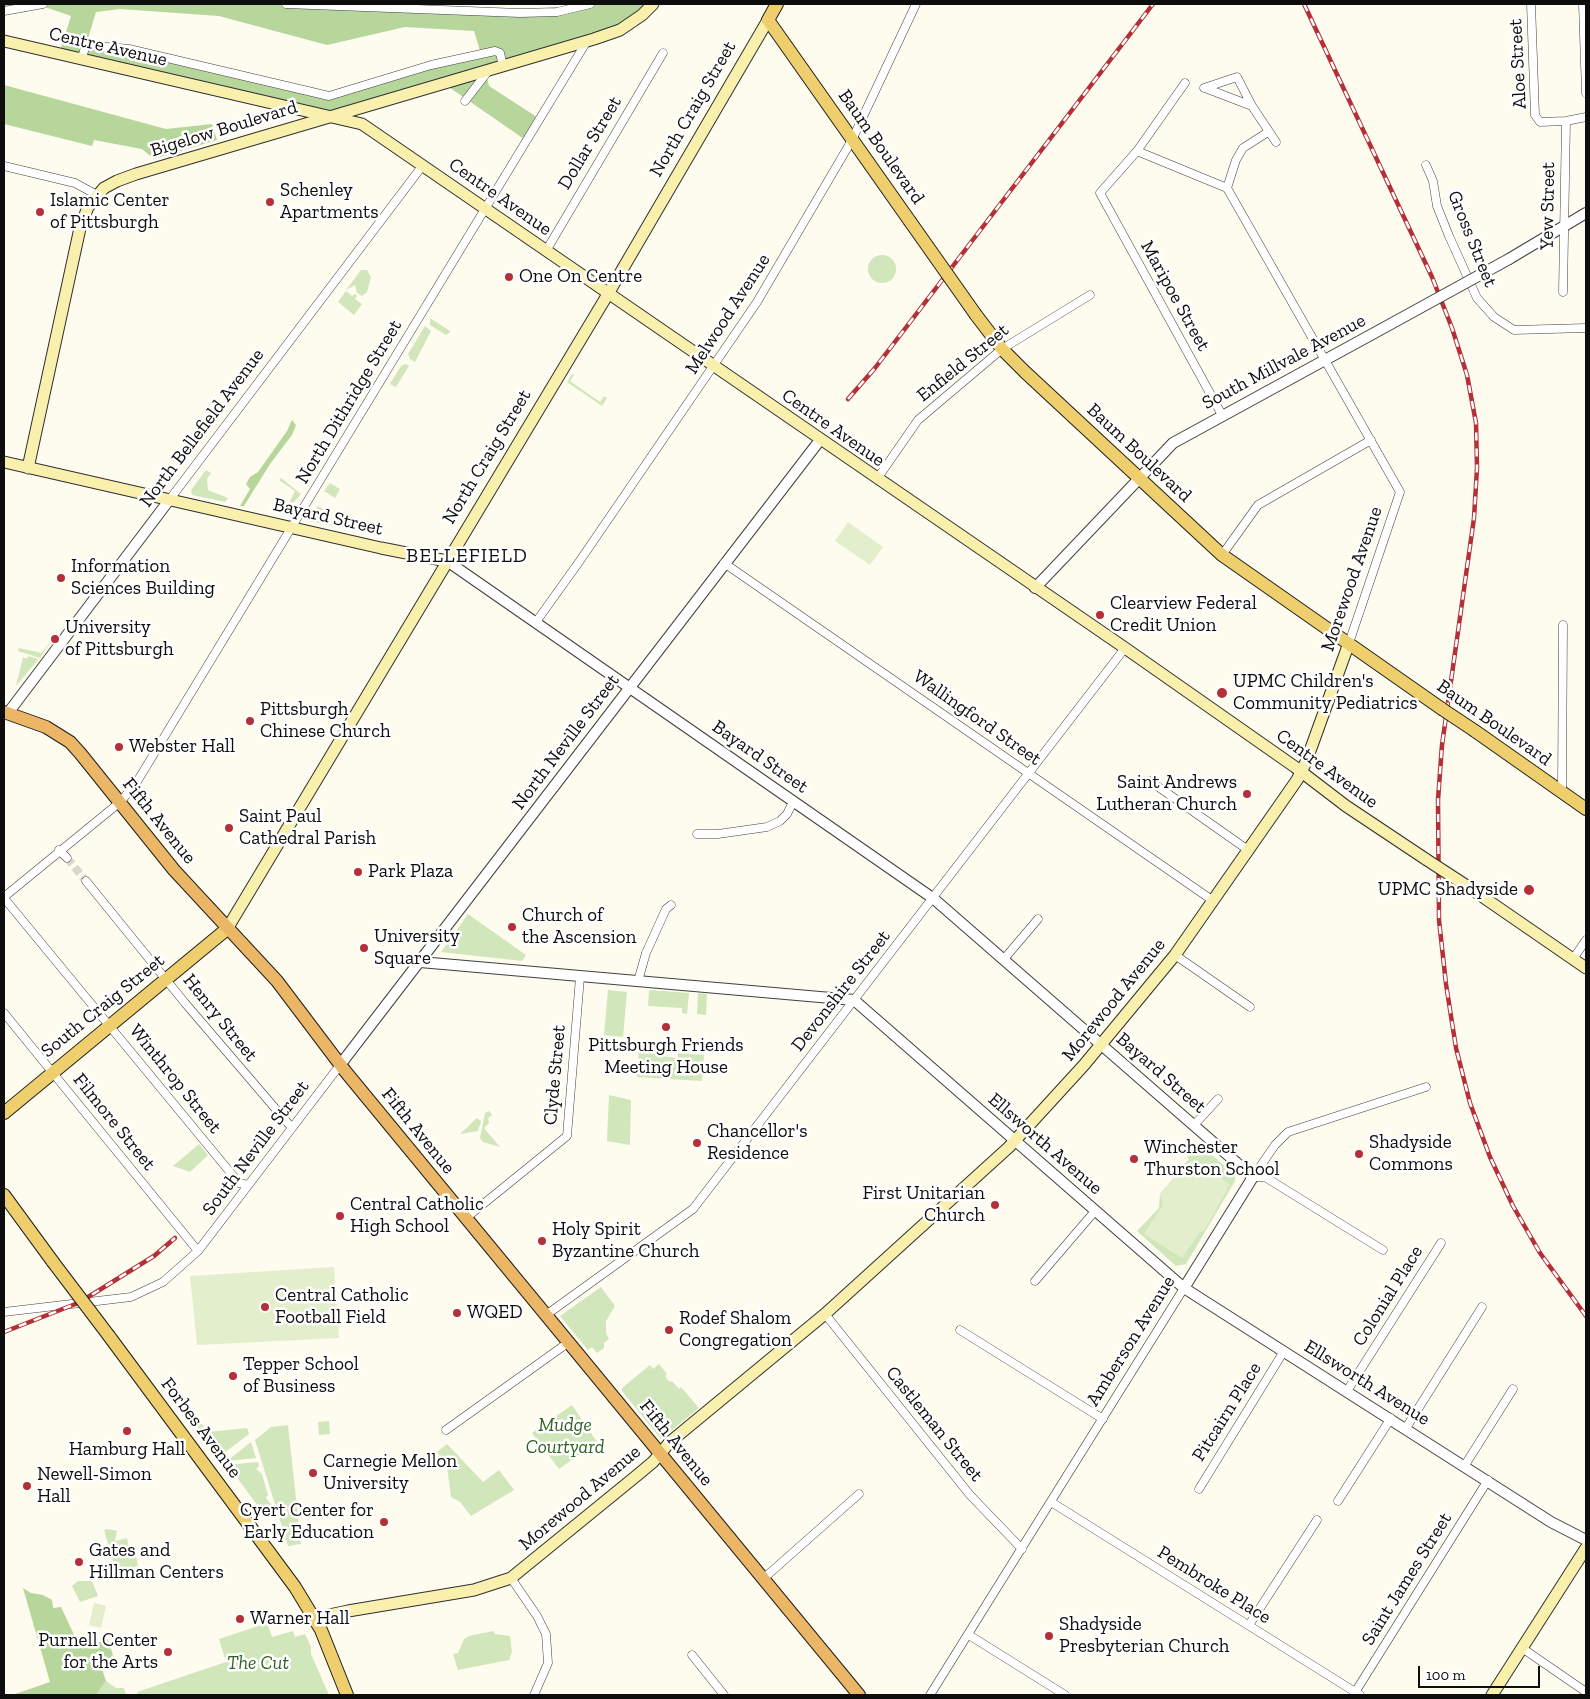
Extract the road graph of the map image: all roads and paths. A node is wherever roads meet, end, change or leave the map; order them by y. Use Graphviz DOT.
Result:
graph roads {
  1 [pos="44,4"];
  2 [pos="286,4"];
  3 [pos="590,4"];
  4 [pos="653,4"];
  5 [pos="777,4"];
  6 [pos="916,4"];
  7 [pos="1532,4"];
  8 [pos="1583,4"];
  9 [pos="4,11"];
  10 [pos="768,20"];
  11 [pos="4,41"];
  12 [pos="587,41"];
  13 [pos="663,53"];
  14 [pos="81,60"];
  15 [pos="503,66"];
  16 [pos="489,70"];
  17 [pos="1185,83"];
  18 [pos="1586,93"];
  19 [pos="465,101"];
  20 [pos="1252,106"];
  21 [pos="329,116"];
  22 [pos="1586,117"];
  23 [pos="1566,121"];
  24 [pos="1268,132"];
  25 [pos="852,140"];
  26 [pos="1276,142"];
  27 [pos="1137,151"];
  28 [pos="423,165"];
  29 [pos="1426,165"];
  30 [pos="4,166"];
  31 [pos="1227,188"];
  32 [pos="97,195"];
  33 [pos="486,210"];
  34 [pos="1586,213"];
  35 [pos="1562,227"];
  36 [pos="546,250"];
  37 [pos="1563,292"];
  38 [pos="608,294"];
  39 [pos="1090,295"];
  40 [pos="1586,328"];
  41 [pos="1002,349"];
  42 [pos="1324,360"];
  43 [pos="714,367"];
  44 [pos="1222,415"];
  45 [pos="820,440"];
  46 [pos="1371,440"];
  47 [pos="4,462"];
  48 [pos="28,468"];
  49 [pos="1138,478"];
  50 [pos="876,479"];
  51 [pos="170,499"];
  52 [pos="292,527"];
  53 [pos="1222,555"];
  54 [pos="446,560"];
  55 [pos="724,563"];
  56 [pos="1035,588"];
  57 [pos="536,622"];
  58 [pos="1563,625"];
  59 [pos="1349,644"];
  60 [pos="1125,648"];
  61 [pos="630,688"];
  62 [pos="5,714"];
  63 [pos="1302,772"];
  64 [pos="1030,774"];
  65 [pos="1150,781"];
  66 [pos="1562,792"];
  67 [pos="793,802"];
  68 [pos="119,803"];
  69 [pos="1586,809"];
  70 [pos="697,834"];
  71 [pos="60,850"];
  72 [pos="1248,850"];
  73 [pos="67,858"];
  74 [pos="86,881"];
  75 [pos="4,898"];
  76 [pos="934,899"];
  77 [pos="1212,900"];
  78 [pos="671,905"];
  79 [pos="1038,919"];
  80 [pos="227,929"];
  81 [pos="1586,940"];
  82 [pos="1175,955"];
  83 [pos="1004,959"];
  84 [pos="1573,959"];
  85 [pos="420,962"];
  86 [pos="1586,968"];
  87 [pos="580,977"];
  88 [pos="166,979"];
  89 [pos="638,981"];
  90 [pos="854,1000"];
  91 [pos="1250,1007"];
  92 [pos="5,1016"];
  93 [pos="110,1026"];
  94 [pos="1101,1044"];
  95 [pos="340,1066"];
  96 [pos="52,1073"];
  97 [pos="1426,1087"];
  98 [pos="1218,1099"];
  99 [pos="4,1113"];
  100 [pos="1194,1125"];
  101 [pos="292,1128"];
  102 [pos="1015,1142"];
  103 [pos="1253,1177"];
  104 [pos="248,1185"];
  105 [pos="4,1195"];
  106 [pos="1095,1211"];
  107 [pos="466,1218"];
  108 [pos="1441,1243"];
  109 [pos="1383,1250"];
  110 [pos="198,1251"];
  111 [pos="1035,1280"];
  112 [pos="1184,1288"];
  113 [pos="1482,1307"];
  114 [pos="4,1312"];
  115 [pos="825,1314"];
  116 [pos="546,1315"];
  117 [pos="960,1330"];
  118 [pos="568,1342"];
  119 [pos="1284,1351"];
  120 [pos="1513,1389"];
  121 [pos="1347,1392"];
  122 [pos="1391,1418"];
  123 [pos="1103,1419"];
  124 [pos="1406,1428"];
  125 [pos="446,1430"];
  126 [pos="660,1453"];
  127 [pos="1464,1465"];
  128 [pos="1488,1480"];
  129 [pos="1198,1489"];
  130 [pos="859,1494"];
  131 [pos="1338,1501"];
  132 [pos="1051,1502"];
  133 [pos="1317,1520"];
  134 [pos="1586,1540"];
  135 [pos="1586,1548"];
  136 [pos="1022,1549"];
  137 [pos="511,1578"];
  138 [pos="763,1579"];
  139 [pos="315,1618"];
  140 [pos="1248,1625"];
  141 [pos="969,1634"];
  142 [pos="1522,1648"];
  143 [pos="692,1655"];
  144 [pos="1586,1692"];
  145 [pos="1356,1694"];
  146 [pos="347,1695"];
  147 [pos="534,1695"];
  148 [pos="724,1695"];
  149 [pos="859,1695"];
  150 [pos="930,1695"];
  151 [pos="1065,1695"];
  152 [pos="1492,1695"];
  1 -- 9 [label="street"];
  2 -- 3 [label="street"];
  4 -- 12 [label="main road, Bigelow Boulevard"];
  5 -- 10 [label="main road, North Craig Street"];
  6 -- 25 [label="street, Melwood Avenue"];
  7 -- 23 [label="street, Aloe Street"];
  8 -- 18 [label="street"];
  10 -- 25 [label="main road, Baum Boulevard"];
  10 -- 38 [label="main road, North Craig Street"];
  11 -- 14 [label="main road, Centre Avenue"];
  12 -- 15 [label="main road, Bigelow Boulevard"];
  12 -- 33 [label="street, North Dithridge Street"];
  13 -- 36 [label="street, Dollar Street"];
  14 -- 15 [label="street"];
  14 -- 21 [label="main road, Centre Avenue"];
  15 -- 16 [label="main road, Bigelow Boulevard"];
  16 -- 19 [label="street"];
  16 -- 21 [label="main road, Bigelow Boulevard"];
  17 -- 27 [label="street"];
  20 -- 20 [label="street"];
  20 -- 24 [label="street"];
  21 -- 28 [label="main road, Centre Avenue"];
  21 -- 32 [label="main road, Bigelow Boulevard"];
  22 -- 23 [label="street"];
  23 -- 35 [label="street, Yew Street"];
  24 -- 26 [label="street"];
  24 -- 31 [label="street"];
  25 -- 41 [label="main road, Baum Boulevard, bridge"];
  25 -- 43 [label="street, Melwood Avenue"];
  27 -- 31 [label="street"];
  27 -- 44 [label="street, Maripoe Street"];
  28 -- 33 [label="main road, Centre Avenue"];
  28 -- 51 [label="street, North Bellefield Avenue"];
  29 -- 40 [label="street, Gross Street"];
  30 -- 32 [label="street"];
  31 -- 42 [label="street, Morewood Avenue"];
  32 -- 48 [label="main road, Bigelow Boulevard"];
  33 -- 36 [label="main road, Centre Avenue"];
  33 -- 52 [label="street, North Dithridge Street"];
  34 -- 35 [label="street, South Millvale Avenue"];
  35 -- 37 [label="street, Yew Street"];
  35 -- 42 [label="street, South Millvale Avenue, bridge"];
  36 -- 38 [label="main road, Centre Avenue"];
  38 -- 43 [label="main road, Centre Avenue"];
  38 -- 54 [label="main road, North Craig Street"];
  39 -- 41 [label="street, Enfield Street"];
  41 -- 49 [label="main road, Baum Boulevard"];
  41 -- 50 [label="street, Enfield Street"];
  42 -- 44 [label="street, South Millvale Avenue"];
  42 -- 46 [label="street, Morewood Avenue"];
  43 -- 45 [label="main road, Centre Avenue"];
  43 -- 57 [label="street, Melwood Avenue"];
  44 -- 49 [label="street, South Millvale Avenue"];
  45 -- 50 [label="main road, Centre Avenue"];
  45 -- 55 [label="street, North Neville Street"];
  46 -- 53 [label="street"];
  46 -- 59 [label="street, Morewood Avenue"];
  47 -- 48 [label="main road"];
  48 -- 51 [label="main road, Bayard Street"];
  49 -- 53 [label="main road, Baum Boulevard"];
  49 -- 56 [label="street, South Millvale Avenue"];
  50 -- 56 [label="main road, Centre Avenue"];
  51 -- 52 [label="main road, Bayard Street"];
  51 -- 62 [label="street, North Bellefield Avenue"];
  52 -- 54 [label="main road, Bayard Street"];
  52 -- 68 [label="street, North Dithridge Street"];
  53 -- 59 [label="main road, Baum Boulevard"];
  54 -- 57 [label="street, Bayard Street"];
  54 -- 80 [label="main road, North Craig Street"];
  55 -- 61 [label="street, North Neville Street"];
  55 -- 64 [label="street, Wallingford Street"];
  56 -- 60 [label="main road, Centre Avenue"];
  57 -- 61 [label="street, Bayard Street"];
  58 -- 66 [label="street"];
  59 -- 63 [label="main road, Morewood Avenue"];
  59 -- 66 [label="main road, Baum Boulevard, bridge"];
  60 -- 63 [label="main road, Centre Avenue"];
  60 -- 64 [label="street, Devonshire Street"];
  61 -- 67 [label="street, Bayard Street"];
  61 -- 85 [label="street, North Neville Street"];
  62 -- 68 [label="highway, Fifth Avenue"];
  63 -- 72 [label="main road, Morewood Avenue"];
  63 -- 84 [label="main road, Centre Avenue, bridge"];
  64 -- 76 [label="street, Devonshire Street"];
  64 -- 77 [label="street, Wallingford Street"];
  65 -- 72 [label="street"];
  66 -- 69 [label="main road, Baum Boulevard"];
  67 -- 70 [label="street"];
  67 -- 76 [label="street, Bayard Street"];
  68 -- 71 [label="street, North Dithridge Street"];
  68 -- 80 [label="highway, Fifth Avenue"];
  71 -- 73 [label="street"];
  71 -- 75 [label="street, North Dithridge Street"];
  72 -- 77 [label="main road, Morewood Avenue"];
  74 -- 88 [label="street, Henry Street"];
  75 -- 93 [label="street, Winthrop Street"];
  76 -- 83 [label="street, Bayard Street"];
  76 -- 90 [label="street, Devonshire Street"];
  77 -- 82 [label="main road, Morewood Avenue"];
  78 -- 89 [label="street"];
  79 -- 83 [label="street"];
  80 -- 88 [label="main road, South Craig Street"];
  80 -- 95 [label="highway, Fifth Avenue"];
  81 -- 84 [label="street"];
  82 -- 91 [label="street"];
  82 -- 94 [label="main road, Morewood Avenue"];
  83 -- 94 [label="street, Bayard Street"];
  84 -- 86 [label="main road, Centre Avenue"];
  85 -- 87 [label="street"];
  85 -- 95 [label="street, North Neville Street"];
  87 -- 89 [label="street"];
  87 -- 107 [label="street, Clyde Street"];
  88 -- 93 [label="main road, South Craig Street"];
  88 -- 101 [label="street, Henry Street"];
  89 -- 90 [label="street"];
  90 -- 102 [label="street, Ellsworth Avenue"];
  90 -- 116 [label="street, Devonshire Street"];
  92 -- 96 [label="street, Filmore Street"];
  93 -- 96 [label="main road, South Craig Street"];
  93 -- 104 [label="street, Winthrop Street"];
  94 -- 100 [label="street, Bayard Street"];
  94 -- 102 [label="main road, Morewood Avenue"];
  95 -- 101 [label="street, South Neville Street"];
  95 -- 107 [label="highway, Fifth Avenue"];
  96 -- 99 [label="main road, South Craig Street"];
  96 -- 110 [label="street, Filmore Street"];
  97 -- 103 [label="street, Amberson Avenue"];
  98 -- 100 [label="street"];
  100 -- 103 [label="street, Bayard Street"];
  101 -- 104 [label="street, South Neville Street"];
  102 -- 106 [label="street, Ellsworth Avenue"];
  102 -- 115 [label="main road, Morewood Avenue"];
  103 -- 109 [label="street, Bayard Street"];
  103 -- 112 [label="street, Amberson Avenue"];
  104 -- 110 [label="street, South Neville Street"];
  105 -- 139 [label="main road, Forbes Avenue, bridge"];
  106 -- 111 [label="street"];
  106 -- 112 [label="street, Ellsworth Avenue"];
  107 -- 116 [label="highway, Fifth Avenue"];
  108 -- 121 [label="street, Colonial Place"];
  110 -- 114 [label="street, South Neville Street"];
  112 -- 119 [label="street, Ellsworth Avenue"];
  112 -- 123 [label="street, Amberson Avenue"];
  113 -- 124 [label="street"];
  115 -- 126 [label="main road, Morewood Avenue"];
  115 -- 136 [label="street, Castleman Street"];
  116 -- 118 [label="highway, Fifth Avenue"];
  117 -- 123 [label="street"];
  118 -- 125 [label="street"];
  118 -- 126 [label="highway, Fifth Avenue"];
  119 -- 121 [label="street, Ellsworth Avenue"];
  119 -- 129 [label="street, Pitcairn Place"];
  120 -- 127 [label="street"];
  121 -- 122 [label="street, Ellsworth Avenue"];
  122 -- 124 [label="street, Ellsworth Avenue"];
  122 -- 131 [label="street"];
  123 -- 132 [label="street, Amberson Avenue"];
  124 -- 127 [label="street, Ellsworth Avenue"];
  126 -- 137 [label="main road, Morewood Avenue"];
  126 -- 138 [label="highway, Fifth Avenue"];
  127 -- 128 [label="street, Ellsworth Avenue"];
  128 -- 134 [label="street, Ellsworth Avenue"];
  128 -- 145 [label="street, Saint James Street"];
  130 -- 138 [label="street"];
  132 -- 136 [label="street, Amberson Avenue"];
  132 -- 140 [label="street, Pembroke Place"];
  133 -- 140 [label="street"];
  135 -- 142 [label="main road"];
  136 -- 141 [label="street, Amberson Avenue"];
  137 -- 139 [label="main road, Morewood Avenue"];
  137 -- 147 [label="street"];
  138 -- 149 [label="highway, Fifth Avenue"];
  139 -- 146 [label="main road, Forbes Avenue"];
  140 -- 145 [label="street, Pembroke Place"];
  141 -- 150 [label="street, Amberson Avenue"];
  141 -- 151 [label="street"];
  142 -- 144 [label="street"];
  142 -- 152 [label="main road"];
  143 -- 148 [label="street"];
}
